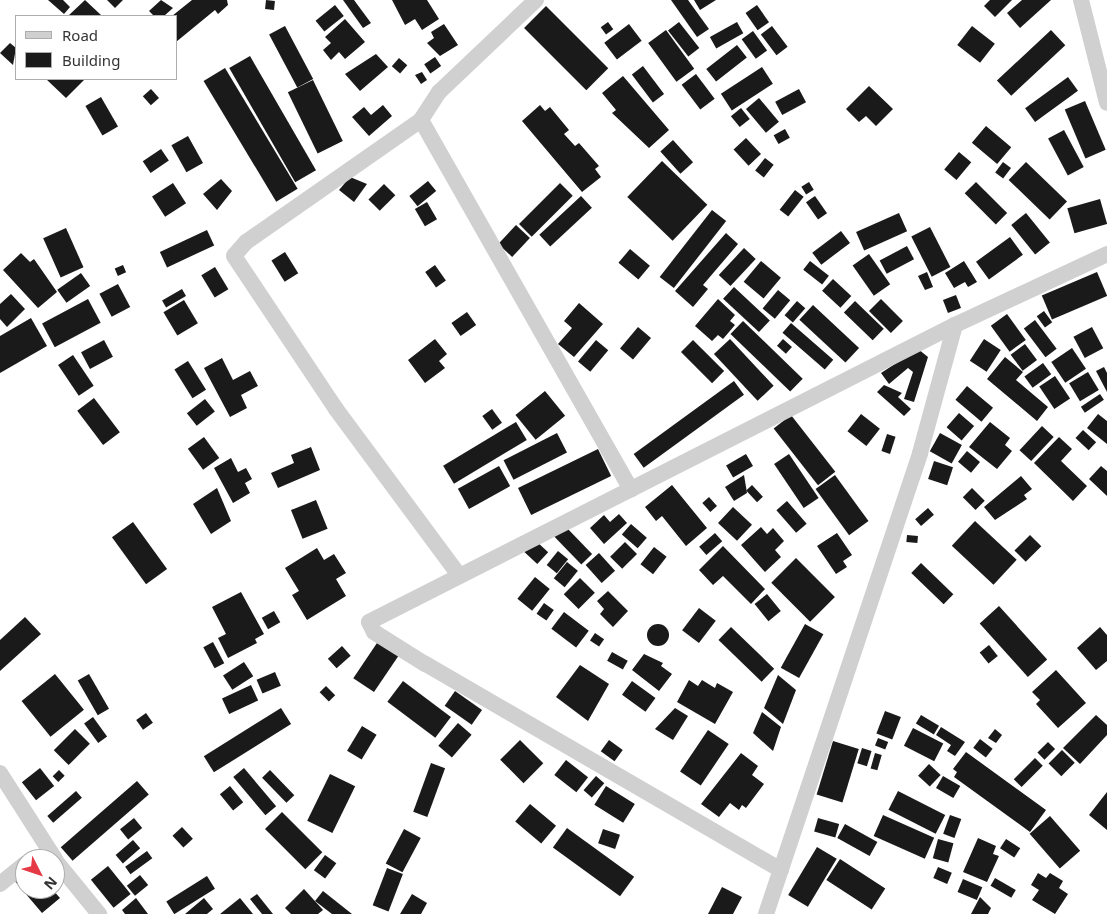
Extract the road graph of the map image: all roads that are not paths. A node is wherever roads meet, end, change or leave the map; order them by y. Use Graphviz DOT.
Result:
graph roads {
  1 [pos="536,0"];
  2 [pos="1082,0"];
  3 [pos="1107,101"];
  4 [pos="421,120"];
  5 [pos="1107,254"];
  6 [pos="955,325"];
  7 [pos="631,489"];
  8 [pos="458,574"];
  9 [pos="0,773"];
  10 [pos="48,849"];
  11 [pos="781,870"];
  12 [pos="15,872"];
  13 [pos="65,872"];
  14 [pos="0,884"];
  15 [pos="98,914"];
  16 [pos="766,914"];
  1 -- 4 [label="street"];
  2 -- 3 [label="street"];
  4 -- 7 [label="street"];
  4 -- 8 [label="street"];
  5 -- 6 [label="street"];
  6 -- 7 [label="street"];
  6 -- 11 [label="street"];
  7 -- 8 [label="street"];
  8 -- 11 [label="street"];
  9 -- 10 [label="street"];
  11 -- 16 [label="street"];
  12 -- 14 [label="street"];
  13 -- 15 [label="street"];
}
